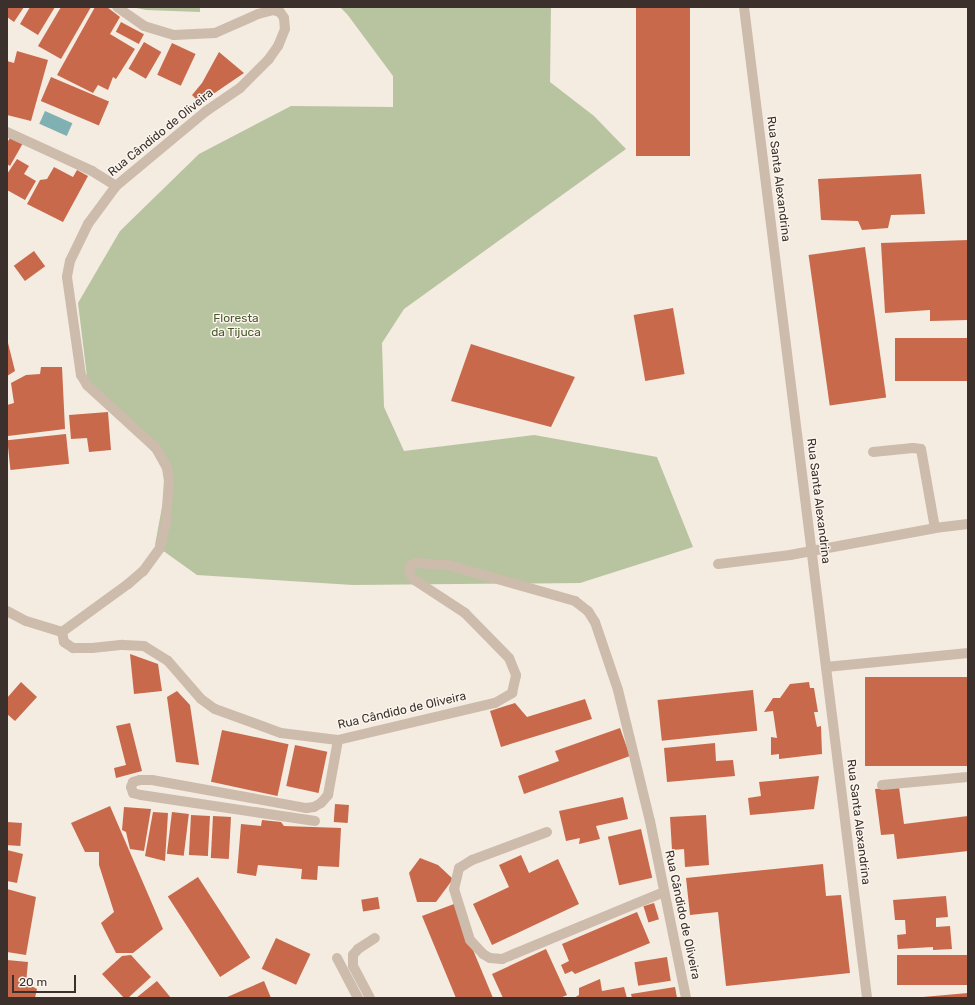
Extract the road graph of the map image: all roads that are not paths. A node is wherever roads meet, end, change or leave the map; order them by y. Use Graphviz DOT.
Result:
graph roads {
  1 [pos="117,7"];
  2 [pos="744,7"];
  3 [pos="7,132"];
  4 [pos="116,186"];
  5 [pos="873,452"];
  6 [pos="968,524"];
  7 [pos="935,528"];
  8 [pos="811,550"];
  9 [pos="718,564"];
  10 [pos="7,611"];
  11 [pos="62,632"];
  12 [pos="968,653"];
  13 [pos="826,667"];
  14 [pos="338,740"];
  15 [pos="968,777"];
  16 [pos="882,785"];
  17 [pos="315,821"];
  18 [pos="547,832"];
  19 [pos="664,892"];
  20 [pos="375,938"];
  21 [pos="337,958"];
  22 [pos="358,998"];
  23 [pos="370,998"];
  24 [pos="686,998"];
  25 [pos="867,998"];
  1 -- 4 [label="street, Rua Cândido de Oliveira"];
  2 -- 8 [label="street, Rua Santa Alexandrina"];
  3 -- 4 [label="street"];
  4 -- 11 [label="street, Rua Cândido de Oliveira"];
  5 -- 7 [label="street"];
  6 -- 7 [label="street"];
  7 -- 8 [label="street"];
  8 -- 9 [label="street"];
  8 -- 13 [label="street, Rua Santa Alexandrina"];
  10 -- 11 [label="street"];
  11 -- 14 [label="street, Rua Cândido de Oliveira"];
  12 -- 13 [label="street"];
  13 -- 25 [label="street, Rua Santa Alexandrina"];
  14 -- 17 [label="street"];
  14 -- 19 [label="street, Rua Cândido de Oliveira"];
  15 -- 16 [label="street"];
  18 -- 19 [label="street"];
  19 -- 24 [label="street, Rua Cândido de Oliveira"];
  20 -- 23 [label="street"];
  21 -- 22 [label="street"];
}
